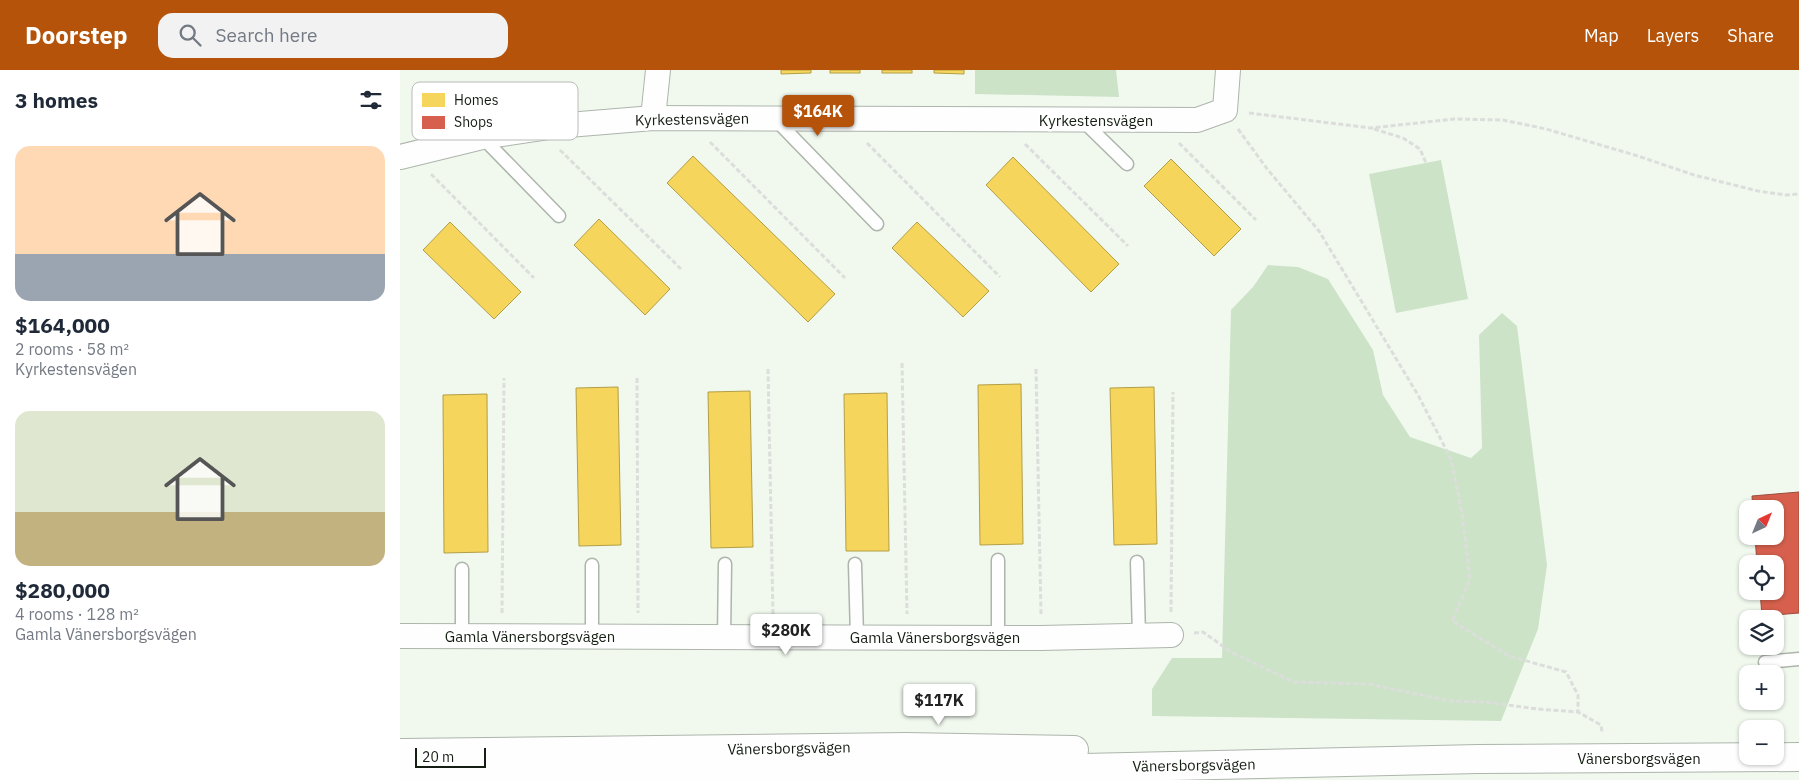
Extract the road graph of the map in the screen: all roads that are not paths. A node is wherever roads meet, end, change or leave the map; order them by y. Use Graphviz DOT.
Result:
graph roads {
  1 [pos="658,70"];
  2 [pos="1228,70"];
  3 [pos="773,117"];
  4 [pos="653,118"];
  5 [pos="1081,119"];
  6 [pos="578,125"];
  7 [pos="469,140"];
  8 [pos="485,140"];
  9 [pos="406,155"];
  10 [pos="1127,164"];
  11 [pos="559,216"];
  12 [pos="877,224"];
  13 [pos="998,560"];
  14 [pos="1138,562"];
  15 [pos="725,564"];
  16 [pos="855,564"];
  17 [pos="592,565"];
  18 [pos="462,569"];
  19 [pos="1171,635"];
  20 [pos="400,636"];
  21 [pos="462,636"];
  22 [pos="592,636"];
  23 [pos="1139,636"];
  24 [pos="724,637"];
  25 [pos="857,637"];
  26 [pos="998,637"];
  27 [pos="1799,659"];
  28 [pos="1765,662"];
  29 [pos="400,753"];
  30 [pos="1799,757"];
  31 [pos="1478,759"];
  32 [pos="400,780"];
  1 -- 4 [label="street"];
  2 -- 5 [label="street, Kyrkestensvägen"];
  3 -- 4 [label="street, Kyrkestensvägen"];
  3 -- 5 [label="street, Kyrkestensvägen"];
  3 -- 12 [label="lane"];
  4 -- 6 [label="street, Kyrkestensvägen"];
  5 -- 10 [label="lane"];
  7 -- 9 [label="street, Kyrkestensvägen"];
  8 -- 11 [label="lane"];
  13 -- 26 [label="lane"];
  14 -- 23 [label="lane"];
  15 -- 24 [label="lane"];
  16 -- 25 [label="lane"];
  17 -- 22 [label="lane"];
  18 -- 21 [label="lane"];
  19 -- 23 [label="street, Gamla Vänersborgsvägen"];
  20 -- 21 [label="street, Gamla Vänersborgsvägen"];
  21 -- 22 [label="street, Gamla Vänersborgsvägen"];
  22 -- 24 [label="street, Gamla Vänersborgsvägen"];
  23 -- 26 [label="street, Gamla Vänersborgsvägen"];
  24 -- 25 [label="street, Gamla Vänersborgsvägen"];
  25 -- 26 [label="street, Gamla Vänersborgsvägen"];
  27 -- 28 [label="lane"];
  29 -- 31 [label="main road, Vänersborgsvägen"];
  30 -- 31 [label="main road, Vänersborgsvägen"];
  31 -- 32 [label="main road, Vänersborgsvägen"];
}
